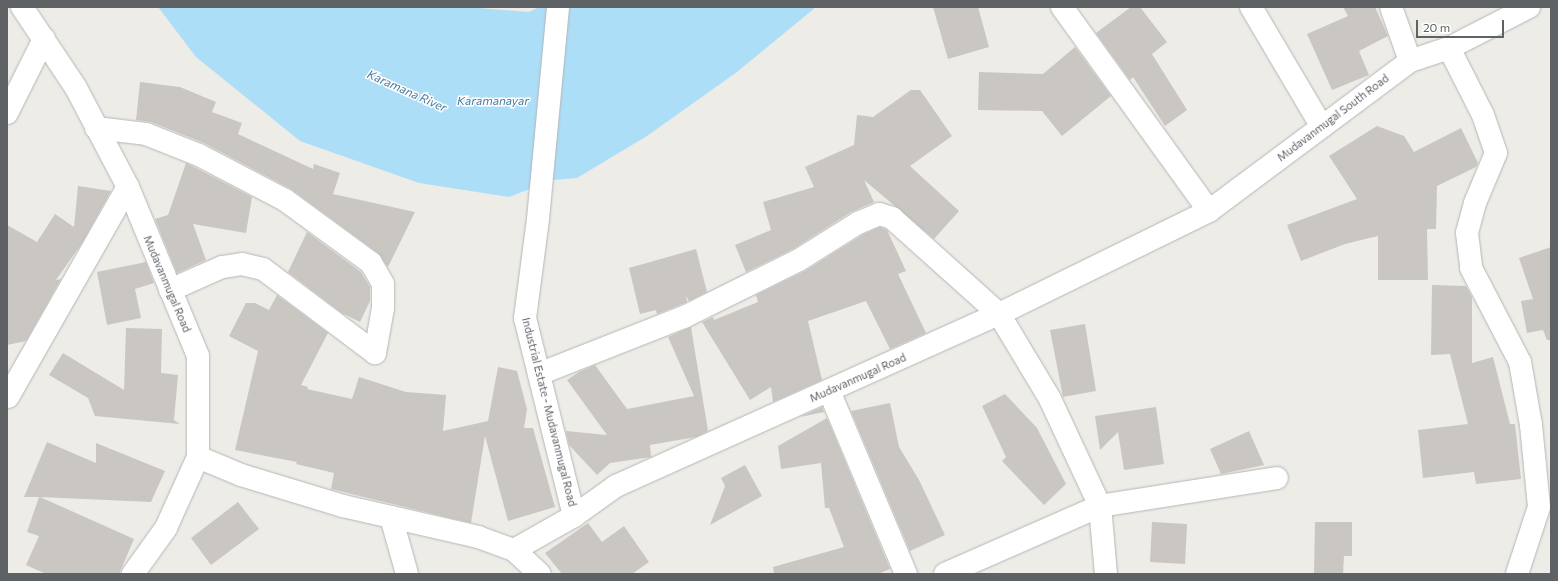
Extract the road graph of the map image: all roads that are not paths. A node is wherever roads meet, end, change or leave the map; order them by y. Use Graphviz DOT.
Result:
graph roads {
  1 [pos="22,7"];
  2 [pos="1062,7"];
  3 [pos="1251,7"];
  4 [pos="1391,7"];
  5 [pos="1529,7"];
  6 [pos="557,12"];
  7 [pos="1494,16"];
  8 [pos="44,40"];
  9 [pos="1449,48"];
  10 [pos="1410,62"];
  11 [pos="7,113"];
  12 [pos="1322,127"];
  13 [pos="96,128"];
  14 [pos="128,188"];
  15 [pos="1209,211"];
  16 [pos="1144,241"];
  17 [pos="170,290"];
  18 [pos="999,314"];
  19 [pos="539,374"];
  20 [pos="829,391"];
  21 [pos="7,398"];
  22 [pos="198,457"];
  23 [pos="1277,478"];
  24 [pos="1100,506"];
  25 [pos="574,516"];
  26 [pos="391,517"];
  27 [pos="514,550"];
  28 [pos="133,574"];
  29 [pos="407,574"];
  30 [pos="540,574"];
  31 [pos="906,574"];
  32 [pos="946,574"];
  33 [pos="1106,574"];
  34 [pos="1517,574"];
  1 -- 8 [label="street, Mudavanmugal Road"];
  2 -- 15 [label="street"];
  3 -- 12 [label="street"];
  4 -- 10 [label="street"];
  5 -- 7 [label="street, Mudavanmugal South Road"];
  6 -- 19 [label="street, Industrial Estate - Mudavanmugal Road"];
  7 -- 9 [label="street, Mudavanmugal South Road"];
  8 -- 11 [label="street"];
  8 -- 13 [label="street, Mudavanmugal Road"];
  9 -- 10 [label="street, Mudavanmugal South Road"];
  9 -- 34 [label="street"];
  10 -- 12 [label="street, Mudavanmugal South Road"];
  12 -- 15 [label="street, Mudavanmugal South Road"];
  13 -- 14 [label="street, Mudavanmugal Road"];
  13 -- 17 [label="street"];
  14 -- 17 [label="street, Mudavanmugal Road"];
  14 -- 21 [label="street"];
  15 -- 16 [label="street, Mudavanmugal South Road"];
  16 -- 18 [label="street, Mudavanmugal Road"];
  17 -- 22 [label="street, Mudavanmugal Road"];
  18 -- 19 [label="street"];
  18 -- 20 [label="street, Mudavanmugal Road"];
  18 -- 24 [label="street"];
  19 -- 25 [label="street, Industrial Estate - Mudavanmugal Road"];
  20 -- 25 [label="street, Mudavanmugal Road"];
  20 -- 31 [label="street"];
  22 -- 26 [label="street"];
  22 -- 28 [label="street, Mudavanmugal Road"];
  23 -- 24 [label="street"];
  24 -- 32 [label="street"];
  24 -- 33 [label="street"];
  25 -- 27 [label="street, Industrial Estate - Mudavanmugal Road"];
  26 -- 27 [label="street"];
  26 -- 29 [label="street"];
  27 -- 30 [label="street"];
}
